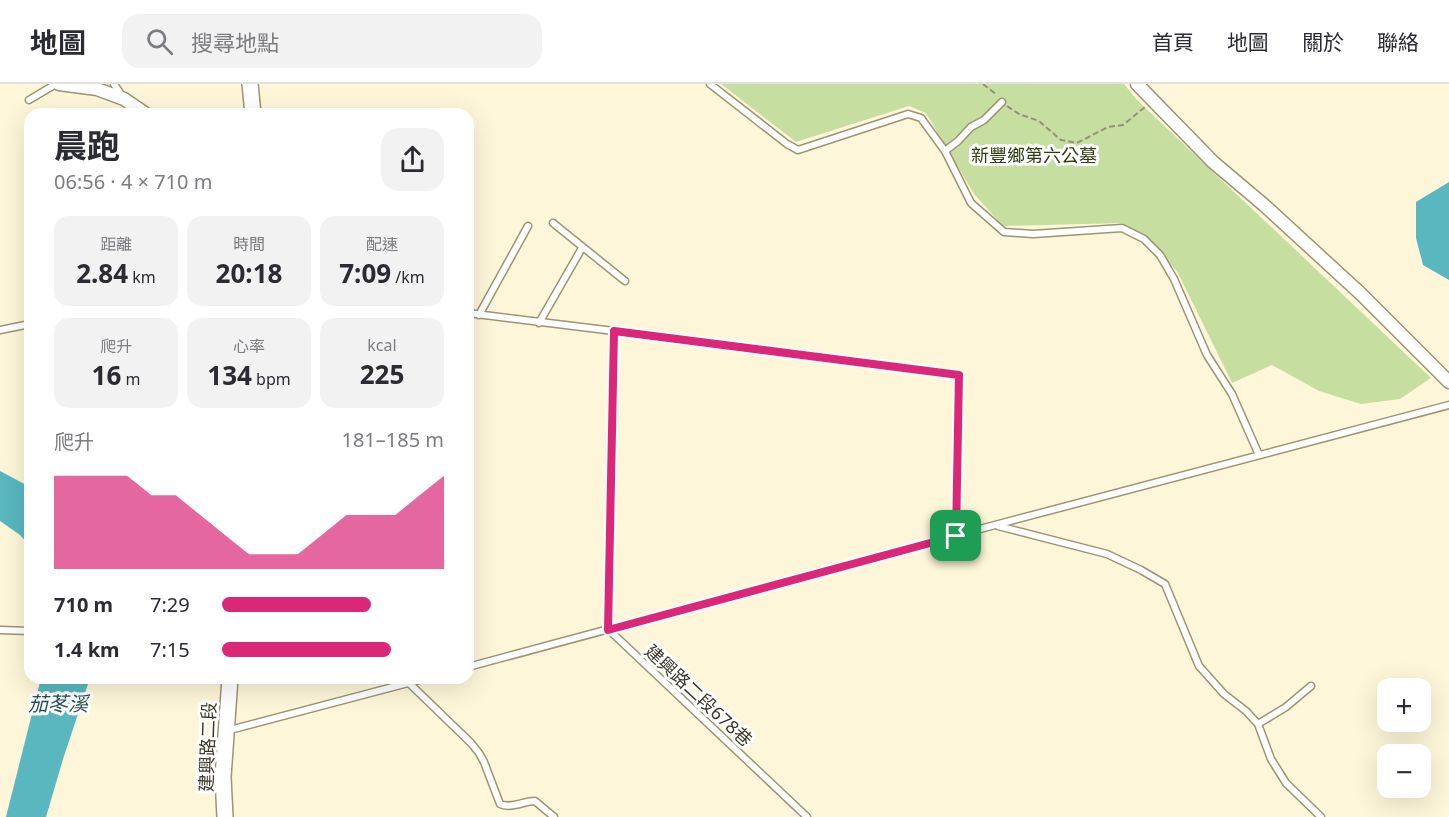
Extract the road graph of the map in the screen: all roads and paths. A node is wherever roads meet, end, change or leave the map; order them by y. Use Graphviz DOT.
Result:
graph roads {
  1 [pos="58,84"];
  2 [pos="114,84"];
  3 [pos="250,84"];
  4 [pos="710,84"];
  5 [pos="983,84"];
  6 [pos="1137,84"];
  7 [pos="124,99"];
  8 [pos="29,100"];
  9 [pos="1152,101"];
  10 [pos="1002,102"];
  11 [pos="137,108"];
  12 [pos="252,108"];
  13 [pos="945,151"];
  14 [pos="553,223"];
  15 [pos="528,226"];
  16 [pos="582,248"];
  17 [pos="625,281"];
  18 [pos="474,314"];
  19 [pos="478,315"];
  20 [pos="539,323"];
  21 [pos="24,325"];
  22 [pos="0,330"];
  23 [pos="614,331"];
  24 [pos="1449,382"];
  25 [pos="1449,405"];
  26 [pos="1259,455"];
  27 [pos="995,525"];
  28 [pos="956,536"];
  29 [pos="0,630"];
  30 [pos="608,630"];
  31 [pos="24,631"];
  32 [pos="474,665"];
  33 [pos="229,684"];
  34 [pos="405,684"];
  35 [pos="410,684"];
  36 [pos="1311,686"];
  37 [pos="1258,724"];
  38 [pos="225,731"];
  39 [pos="225,817"];
  40 [pos="554,817"];
  41 [pos="807,817"];
  42 [pos="1321,817"];
  1 -- 7 [label="street"];
  1 -- 8 [label="lane"];
  2 -- 7 [label="lane"];
  3 -- 12 [label="street"];
  4 -- 13 [label="lane"];
  5 -- 10 [label="path"];
  6 -- 9 [label="street"];
  7 -- 11 [label="street"];
  9 -- 10 [label="path"];
  9 -- 24 [label="street"];
  10 -- 13 [label="lane"];
  13 -- 26 [label="lane"];
  14 -- 16 [label="lane"];
  15 -- 19 [label="lane"];
  16 -- 17 [label="lane"];
  16 -- 20 [label="lane"];
  18 -- 19 [label="lane"];
  19 -- 20 [label="lane"];
  20 -- 23 [label="lane"];
  21 -- 22 [label="lane"];
  23 -- 28 [label="lane"];
  23 -- 30 [label="lane"];
  25 -- 26 [label="lane"];
  26 -- 27 [label="lane"];
  27 -- 28 [label="lane"];
  27 -- 37 [label="lane"];
  28 -- 30 [label="lane"];
  29 -- 31 [label="lane"];
  30 -- 32 [label="lane"];
  30 -- 41 [label="lane, 建興路二段678巷"];
  33 -- 38 [label="street, 建興路二段"];
  34 -- 38 [label="lane"];
  35 -- 40 [label="lane"];
  36 -- 37 [label="lane"];
  37 -- 42 [label="lane"];
  38 -- 39 [label="street, 建興路二段"];
}
